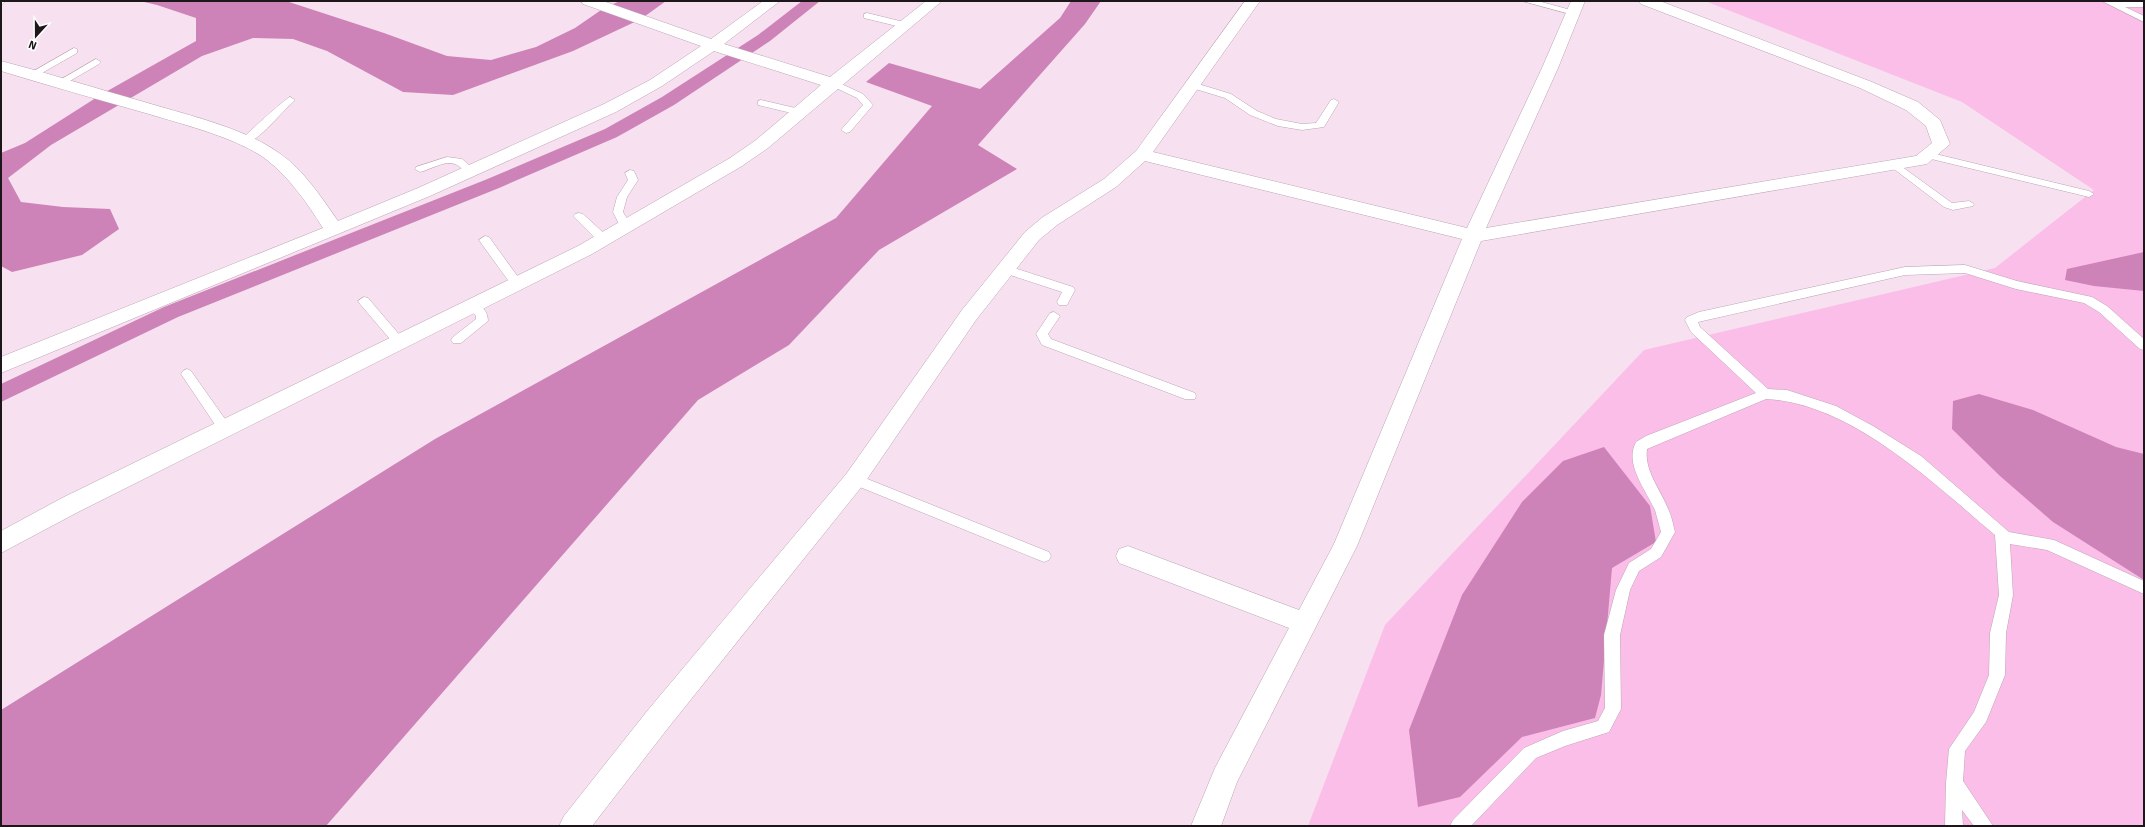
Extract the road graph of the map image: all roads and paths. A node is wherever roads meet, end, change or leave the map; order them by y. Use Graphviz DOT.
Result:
graph roads {
  1 [pos="773,1"];
  2 [pos="935,1"];
  3 [pos="1253,1"];
  4 [pos="1526,1"];
  5 [pos="1646,1"];
  6 [pos="2109,2"];
  7 [pos="595,3"];
  8 [pos="2144,4"];
  9 [pos="1576,6"];
  10 [pos="867,16"];
  11 [pos="2144,19"];
  12 [pos="905,25"];
  13 [pos="713,45"];
  14 [pos="74,51"];
  15 [pos="96,62"];
  16 [pos="1,66"];
  17 [pos="32,75"];
  18 [pos="833,82"];
  19 [pos="60,83"];
  20 [pos="1192,85"];
  21 [pos="290,100"];
  22 [pos="1334,102"];
  23 [pos="761,103"];
  24 [pos="800,112"];
  25 [pos="846,130"];
  26 [pos="244,142"];
  27 [pos="1142,155"];
  28 [pos="1927,155"];
  29 [pos="1894,164"];
  30 [pos="420,169"];
  31 [pos="471,171"];
  32 [pos="630,173"];
  33 [pos="2089,194"];
  34 [pos="1969,204"];
  35 [pos="579,216"];
  36 [pos="626,226"];
  37 [pos="334,230"];
  38 [pos="1473,236"];
  39 [pos="485,240"];
  40 [pos="604,240"];
  41 [pos="1005,268"];
  42 [pos="517,284"];
  43 [pos="364,301"];
  44 [pos="1063,302"];
  45 [pos="474,305"];
  46 [pos="1054,316"];
  47 [pos="458,340"];
  48 [pos="399,342"];
  49 [pos="2144,346"];
  50 [pos="1,365"];
  51 [pos="187,374"];
  52 [pos="1765,394"];
  53 [pos="1190,396"];
  54 [pos="225,429"];
  55 [pos="855,479"];
  56 [pos="2002,537"];
  57 [pos="1,543"];
  58 [pos="1044,556"];
  59 [pos="1128,556"];
  60 [pos="2144,588"];
  61 [pos="1305,623"];
  62 [pos="1954,783"];
  63 [pos="574,826"];
  64 [pos="1206,826"];
  65 [pos="1459,826"];
  66 [pos="1954,826"];
  67 [pos="1984,826"];
  1 -- 13 [label="street"];
  2 -- 12 [label="street"];
  3 -- 20 [label="street"];
  4 -- 9 [label="lane"];
  5 -- 28 [label="street"];
  6 -- 8 [label="lane"];
  6 -- 11 [label="lane"];
  7 -- 13 [label="street"];
  9 -- 38 [label="street"];
  10 -- 12 [label="lane"];
  12 -- 18 [label="street"];
  13 -- 18 [label="street"];
  13 -- 31 [label="street"];
  14 -- 17 [label="lane"];
  15 -- 19 [label="lane"];
  16 -- 17 [label="street"];
  17 -- 19 [label="street"];
  18 -- 24 [label="street"];
  18 -- 25 [label="lane"];
  19 -- 26 [label="street"];
  20 -- 22 [label="lane"];
  20 -- 27 [label="street"];
  21 -- 26 [label="lane"];
  23 -- 24 [label="lane"];
  24 -- 36 [label="street"];
  26 -- 37 [label="street"];
  27 -- 38 [label="street"];
  27 -- 41 [label="street"];
  28 -- 29 [label="street"];
  28 -- 33 [label="lane"];
  29 -- 34 [label="lane"];
  29 -- 38 [label="street"];
  30 -- 31 [label="lane"];
  31 -- 37 [label="street"];
  32 -- 36 [label="lane"];
  35 -- 40 [label="lane"];
  36 -- 40 [label="street"];
  37 -- 50 [label="street"];
  38 -- 61 [label="street"];
  39 -- 42 [label="lane"];
  40 -- 42 [label="street"];
  41 -- 44 [label="lane"];
  41 -- 55 [label="street"];
  42 -- 45 [label="street"];
  43 -- 48 [label="lane"];
  45 -- 47 [label="lane"];
  45 -- 48 [label="street"];
  46 -- 53 [label="lane"];
  48 -- 54 [label="street"];
  49 -- 52 [label="lane"];
  51 -- 54 [label="lane"];
  52 -- 56 [label="lane"];
  52 -- 65 [label="lane"];
  54 -- 57 [label="street"];
  55 -- 58 [label="lane"];
  55 -- 63 [label="street"];
  56 -- 60 [label="lane"];
  56 -- 62 [label="lane"];
  59 -- 61 [label="street"];
  61 -- 64 [label="street"];
  62 -- 66 [label="lane"];
  62 -- 67 [label="lane"];
}
